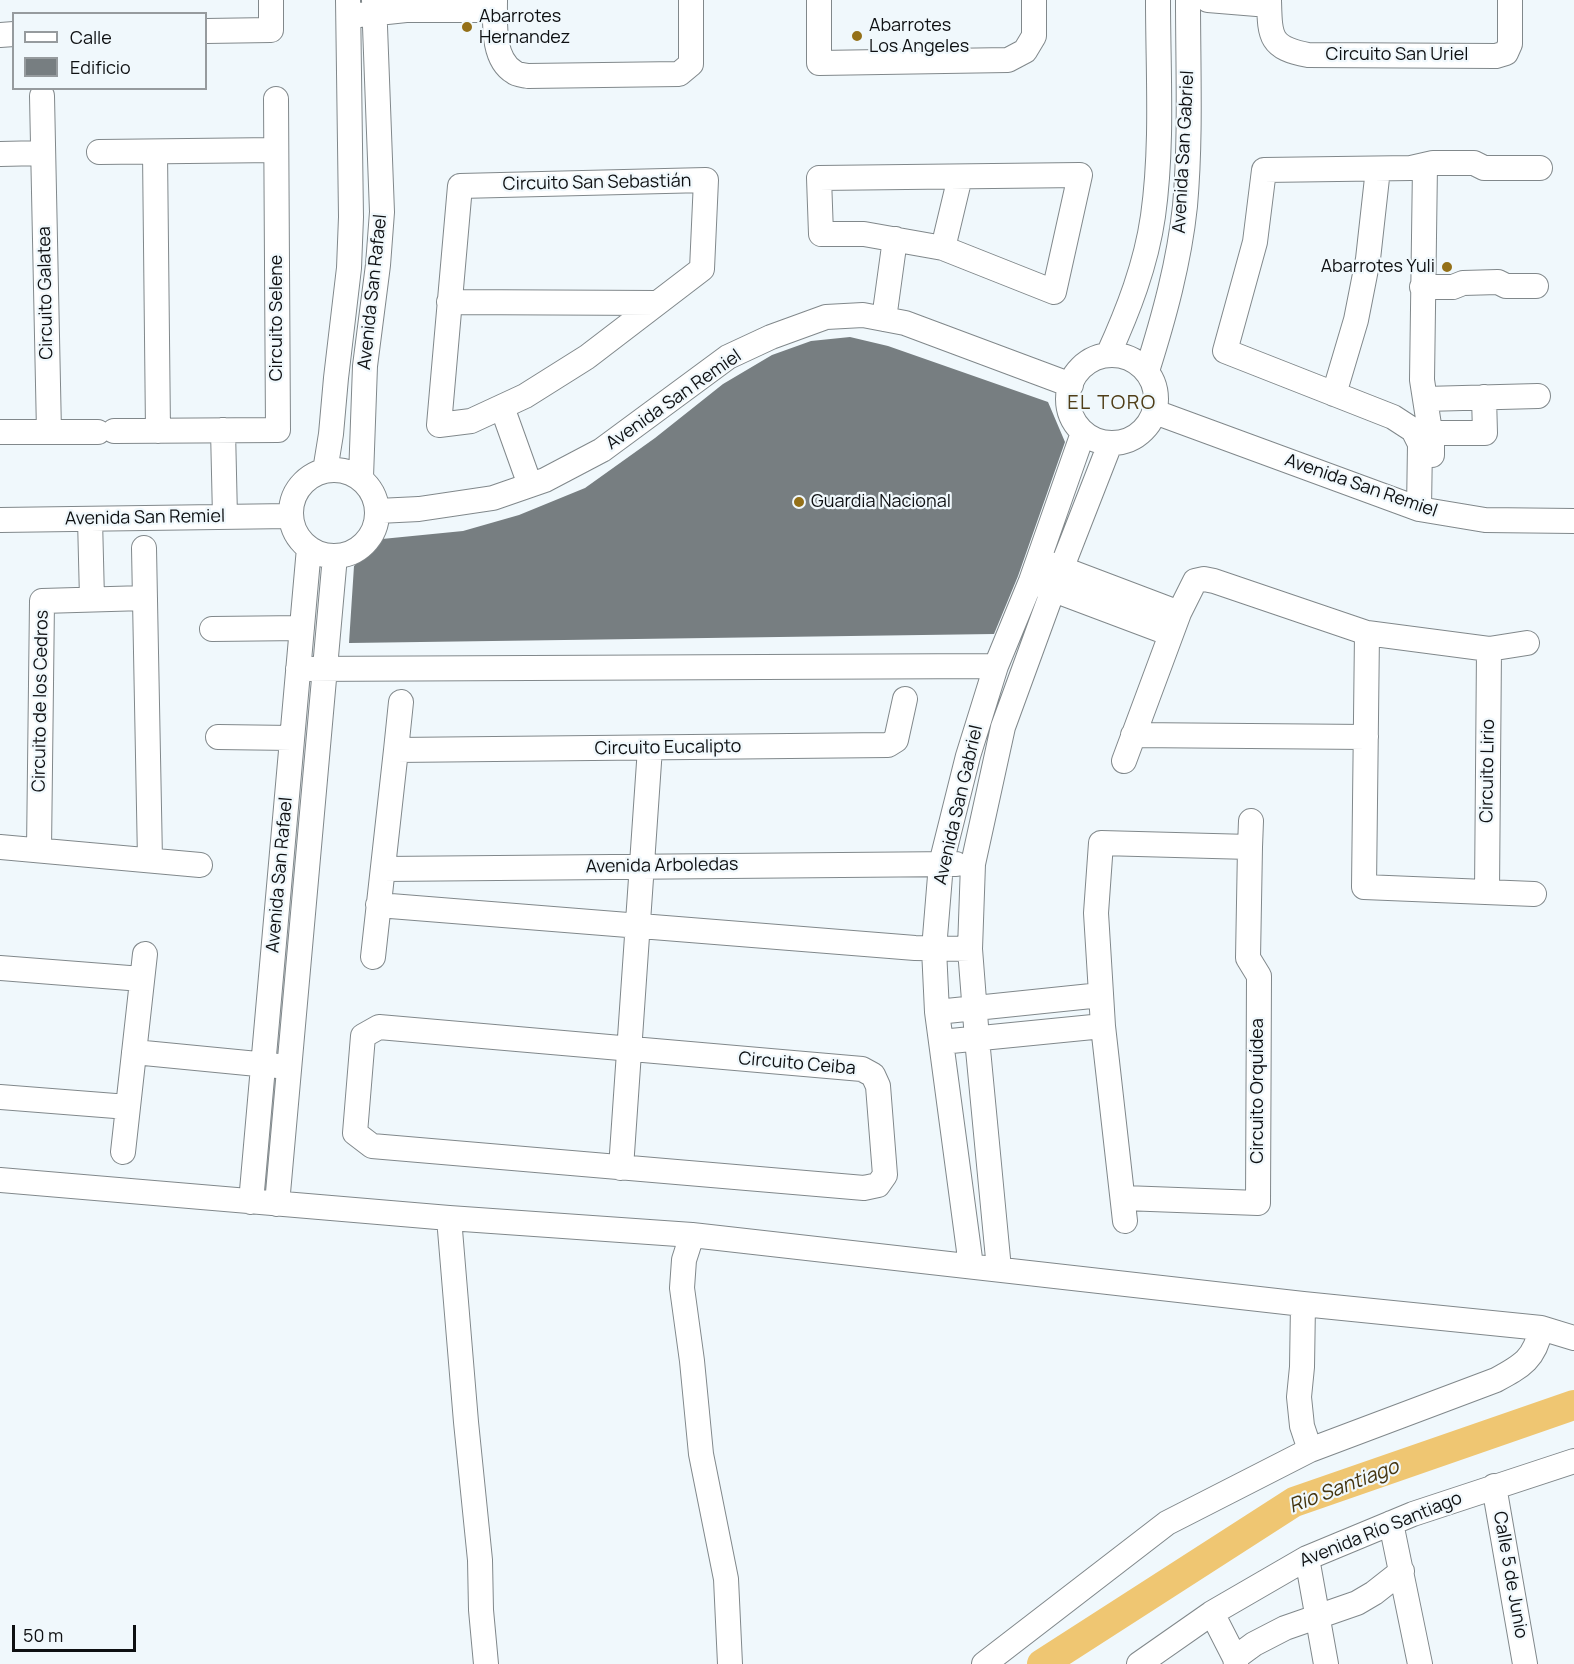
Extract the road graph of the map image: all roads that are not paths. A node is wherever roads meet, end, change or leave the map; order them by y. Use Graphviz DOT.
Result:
graph roads {
  1 [pos="271,0"];
  2 [pos="691,0"];
  3 [pos="819,0"];
  4 [pos="1034,0"];
  5 [pos="1158,0"];
  6 [pos="1188,0"];
  7 [pos="1208,0"];
  8 [pos="1510,0"];
  9 [pos="1269,3"];
  10 [pos="495,5"];
  11 [pos="375,7"];
  12 [pos="348,8"];
  13 [pos="207,31"];
  14 [pos="42,96"];
  15 [pos="276,99"];
  16 [pos="276,150"];
  17 [pos="99,152"];
  18 [pos="155,152"];
  19 [pos="43,153"];
  20 [pos="0,154"];
  21 [pos="1420,168"];
  22 [pos="1540,168"];
  23 [pos="1378,169"];
  24 [pos="960,177"];
  25 [pos="896,239"];
  26 [pos="943,248"];
  27 [pos="1536,286"];
  28 [pos="1422,287"];
  29 [pos="449,302"];
  30 [pos="657,303"];
  31 [pos="884,319"];
  32 [pos="1108,355"];
  33 [pos="1147,371"];
  34 [pos="1071,385"];
  35 [pos="1334,394"];
  36 [pos="1538,396"];
  37 [pos="1484,397"];
  38 [pos="1425,399"];
  39 [pos="502,407"];
  40 [pos="1155,412"];
  41 [pos="223,430"];
  42 [pos="158,431"];
  43 [pos="0,432"];
  44 [pos="49,432"];
  45 [pos="1083,433"];
  46 [pos="1430,433"];
  47 [pos="1110,444"];
  48 [pos="325,471"];
  49 [pos="361,477"];
  50 [pos="530,485"];
  51 [pos="1425,510"];
  52 [pos="378,511"];
  53 [pos="225,516"];
  54 [pos="290,516"];
  55 [pos="90,519"];
  56 [pos="0,520"];
  57 [pos="1574,521"];
  58 [pos="144,548"];
  59 [pos="309,548"];
  60 [pos="335,556"];
  61 [pos="1046,575"];
  62 [pos="145,598"];
  63 [pos="92,599"];
  64 [pos="1175,623"];
  65 [pos="302,628"];
  66 [pos="212,629"];
  67 [pos="1367,633"];
  68 [pos="1527,643"];
  69 [pos="1489,650"];
  70 [pos="996,666"];
  71 [pos="298,669"];
  72 [pos="325,669"];
  73 [pos="904,699"];
  74 [pos="401,702"];
  75 [pos="1133,735"];
  76 [pos="218,737"];
  77 [pos="292,738"];
  78 [pos="1366,738"];
  79 [pos="650,748"];
  80 [pos="396,750"];
  81 [pos="1124,761"];
  82 [pos="1251,821"];
  83 [pos="0,847"];
  84 [pos="1250,848"];
  85 [pos="39,850"];
  86 [pos="150,860"];
  87 [pos="941,864"];
  88 [pos="973,864"];
  89 [pos="200,865"];
  90 [pos="642,866"];
  91 [pos="383,869"];
  92 [pos="1487,892"];
  93 [pos="1534,894"];
  94 [pos="378,905"];
  95 [pos="278,907"];
  96 [pos="304,909"];
  97 [pos="638,926"];
  98 [pos="934,949"];
  99 [pos="970,949"];
  100 [pos="145,954"];
  101 [pos="373,957"];
  102 [pos="0,968"];
  103 [pos="142,979"];
  104 [pos="1101,995"];
  105 [pos="1062,999"];
  106 [pos="974,1008"];
  107 [pos="937,1012"];
  108 [pos="1103,1026"];
  109 [pos="1064,1030"];
  110 [pos="977,1039"];
  111 [pos="941,1042"];
  112 [pos="629,1050"];
  113 [pos="134,1052"];
  114 [pos="263,1064"];
  115 [pos="290,1066"];
  116 [pos="0,1097"];
  117 [pos="128,1107"];
  118 [pos="123,1152"];
  119 [pos="621,1168"];
  120 [pos="0,1180"];
  121 [pos="251,1202"];
  122 [pos="277,1204"];
  123 [pos="449,1218"];
  124 [pos="692,1235"];
  125 [pos="970,1266"];
  126 [pos="999,1269"];
  127 [pos="1303,1304"];
  128 [pos="1541,1328"];
  129 [pos="1574,1338"];
  130 [pos="1310,1450"];
  131 [pos="1574,1461"];
  132 [pos="1494,1486"];
  133 [pos="1391,1523"];
  134 [pos="1306,1558"];
  135 [pos="1402,1571"];
  136 [pos="1212,1613"];
  137 [pos="1316,1616"];
  138 [pos="1235,1661"];
  139 [pos="486,1664"];
  140 [pos="730,1664"];
  141 [pos="984,1664"];
  142 [pos="1139,1664"];
  143 [pos="1326,1664"];
  144 [pos="1420,1664"];
  145 [pos="1525,1664"];
  1 -- 13 [label="street"];
  2 -- 10 [label="street"];
  3 -- 4 [label="street"];
  5 -- 32 [label="street, Avenida San Gabriel"];
  6 -- 33 [label="street, Avenida San Gabriel"];
  7 -- 9 [label="street, Circuito San Uriel"];
  8 -- 9 [label="street, Circuito San Uriel"];
  10 -- 11 [label="street"];
  11 -- 12 [label="street"];
  11 -- 49 [label="street, Avenida San Rafael"];
  12 -- 48 [label="street, Avenida San Rafael"];
  14 -- 19 [label="street, Circuito Galatea"];
  15 -- 16 [label="street, Circuito Selene"];
  16 -- 18 [label="street"];
  16 -- 41 [label="street, Circuito Selene"];
  17 -- 18 [label="street"];
  18 -- 42 [label="street"];
  19 -- 20 [label="street"];
  19 -- 44 [label="street, Circuito Galatea"];
  21 -- 22 [label="street"];
  21 -- 23 [label="street"];
  21 -- 28 [label="street"];
  23 -- 35 [label="street"];
  23 -- 35 [label="street"];
  24 -- 25 [label="street"];
  24 -- 26 [label="street"];
  24 -- 26 [label="street"];
  25 -- 26 [label="street"];
  25 -- 31 [label="street"];
  27 -- 28 [label="street"];
  28 -- 38 [label="street"];
  29 -- 30 [label="street"];
  29 -- 30 [label="street, Circuito San Sebastián"];
  29 -- 39 [label="street, Circuito San Sebastián"];
  30 -- 39 [label="street, Circuito San Sebastián"];
  31 -- 34 [label="street, Avenida San Remiel"];
  31 -- 50 [label="street, Avenida San Remiel"];
  32 -- 33 [label="street"];
  32 -- 34 [label="street"];
  33 -- 40 [label="street"];
  34 -- 45 [label="street"];
  35 -- 51 [label="street"];
  36 -- 37 [label="street"];
  37 -- 38 [label="street"];
  37 -- 46 [label="street"];
  38 -- 46 [label="street"];
  39 -- 50 [label="street"];
  40 -- 47 [label="street"];
  40 -- 51 [label="street, Avenida San Remiel"];
  41 -- 42 [label="street, Circuito Selene"];
  41 -- 53 [label="street"];
  42 -- 44 [label="street, Circuito Selene"];
  43 -- 44 [label="street"];
  45 -- 47 [label="street"];
  45 -- 61 [label="street, Avenida San Gabriel"];
  46 -- 51 [label="street"];
  47 -- 61 [label="street, Avenida San Gabriel"];
  48 -- 49 [label="street"];
  48 -- 54 [label="street"];
  49 -- 52 [label="street"];
  50 -- 52 [label="street, Avenida San Remiel"];
  51 -- 57 [label="street, Avenida San Remiel"];
  52 -- 60 [label="street"];
  53 -- 54 [label="street, Avenida San Remiel"];
  53 -- 55 [label="street, Avenida San Remiel"];
  54 -- 59 [label="street"];
  55 -- 56 [label="street, Avenida San Remiel"];
  55 -- 63 [label="street"];
  58 -- 62 [label="street"];
  59 -- 60 [label="street"];
  59 -- 65 [label="street, Avenida San Rafael"];
  60 -- 72 [label="street, Avenida San Rafael"];
  61 -- 64 [label="street"];
  61 -- 70 [label="street, Avenida San Gabriel"];
  61 -- 88 [label="street, Avenida San Gabriel"];
  62 -- 63 [label="street, Circuito de los Cedros"];
  62 -- 86 [label="street"];
  63 -- 85 [label="street, Circuito de los Cedros"];
  64 -- 67 [label="street"];
  64 -- 75 [label="street"];
  65 -- 66 [label="street"];
  65 -- 71 [label="street, Avenida San Rafael"];
  67 -- 69 [label="street"];
  67 -- 78 [label="street"];
  68 -- 69 [label="street"];
  69 -- 92 [label="street, Circuito Lirio"];
  70 -- 72 [label="street"];
  70 -- 87 [label="street, Avenida San Gabriel"];
  71 -- 72 [label="street"];
  71 -- 77 [label="street, Avenida San Rafael"];
  72 -- 96 [label="street, Avenida San Rafael"];
  73 -- 79 [label="street, Circuito Eucalipto"];
  74 -- 80 [label="street"];
  75 -- 78 [label="street"];
  75 -- 81 [label="street"];
  76 -- 77 [label="street"];
  77 -- 95 [label="street, Avenida San Rafael"];
  78 -- 92 [label="street"];
  79 -- 80 [label="street, Circuito Eucalipto"];
  79 -- 90 [label="street"];
  80 -- 91 [label="street"];
  82 -- 84 [label="street, Circuito Orquídea"];
  83 -- 85 [label="street"];
  84 -- 104 [label="street, Circuito Orquídea"];
  84 -- 108 [label="street, Circuito Orquídea"];
  85 -- 86 [label="street"];
  86 -- 89 [label="street"];
  87 -- 88 [label="street, Avenida Arboledas"];
  87 -- 90 [label="street, Avenida Arboledas"];
  87 -- 98 [label="street, Avenida San Gabriel"];
  88 -- 99 [label="street, Avenida San Gabriel"];
  90 -- 91 [label="street, Avenida Arboledas"];
  90 -- 97 [label="street"];
  91 -- 94 [label="street"];
  92 -- 93 [label="street"];
  94 -- 97 [label="street"];
  94 -- 101 [label="street"];
  95 -- 96 [label="street"];
  95 -- 114 [label="street, Avenida San Rafael"];
  96 -- 115 [label="street, Avenida San Rafael"];
  97 -- 98 [label="street"];
  97 -- 112 [label="street"];
  98 -- 99 [label="street"];
  98 -- 107 [label="street, Avenida San Gabriel"];
  99 -- 106 [label="street, Avenida San Gabriel"];
  100 -- 103 [label="street"];
  102 -- 103 [label="street"];
  103 -- 113 [label="street"];
  104 -- 105 [label="street"];
  104 -- 108 [label="street, Circuito Orquídea"];
  105 -- 106 [label="street"];
  105 -- 109 [label="street"];
  106 -- 107 [label="street"];
  106 -- 110 [label="street, Avenida San Gabriel"];
  107 -- 111 [label="street, Avenida San Gabriel"];
  108 -- 109 [label="street"];
  109 -- 110 [label="street"];
  110 -- 111 [label="street"];
  110 -- 126 [label="street, Avenida San Gabriel"];
  111 -- 125 [label="street, Avenida San Gabriel"];
  112 -- 119 [label="street"];
  112 -- 119 [label="street, Circuito Ceiba"];
  112 -- 119 [label="street, Circuito Ceiba"];
  113 -- 114 [label="street"];
  113 -- 117 [label="street"];
  114 -- 115 [label="street"];
  114 -- 121 [label="street, Avenida San Rafael"];
  115 -- 122 [label="street, Avenida San Rafael"];
  116 -- 117 [label="street"];
  117 -- 118 [label="street"];
  120 -- 121 [label="street"];
  121 -- 122 [label="street"];
  122 -- 123 [label="street"];
  123 -- 124 [label="street"];
  123 -- 139 [label="street"];
  124 -- 125 [label="street"];
  124 -- 140 [label="street"];
  125 -- 126 [label="street"];
  126 -- 127 [label="street"];
  127 -- 128 [label="street"];
  127 -- 130 [label="street"];
  128 -- 129 [label="street"];
  128 -- 130 [label="street"];
  130 -- 141 [label="street"];
  131 -- 132 [label="street, Avenida Río Santiago"];
  132 -- 133 [label="street, Avenida Río Santiago"];
  132 -- 145 [label="street, Calle 5 de Junio"];
  133 -- 134 [label="street, Avenida Río Santiago"];
  133 -- 135 [label="street"];
  134 -- 136 [label="street, Avenida Río Santiago"];
  134 -- 137 [label="street"];
  135 -- 137 [label="street"];
  135 -- 144 [label="street"];
  136 -- 138 [label="street"];
  136 -- 142 [label="street, Avenida Río Santiago"];
  137 -- 138 [label="street"];
  137 -- 143 [label="street"];
}
